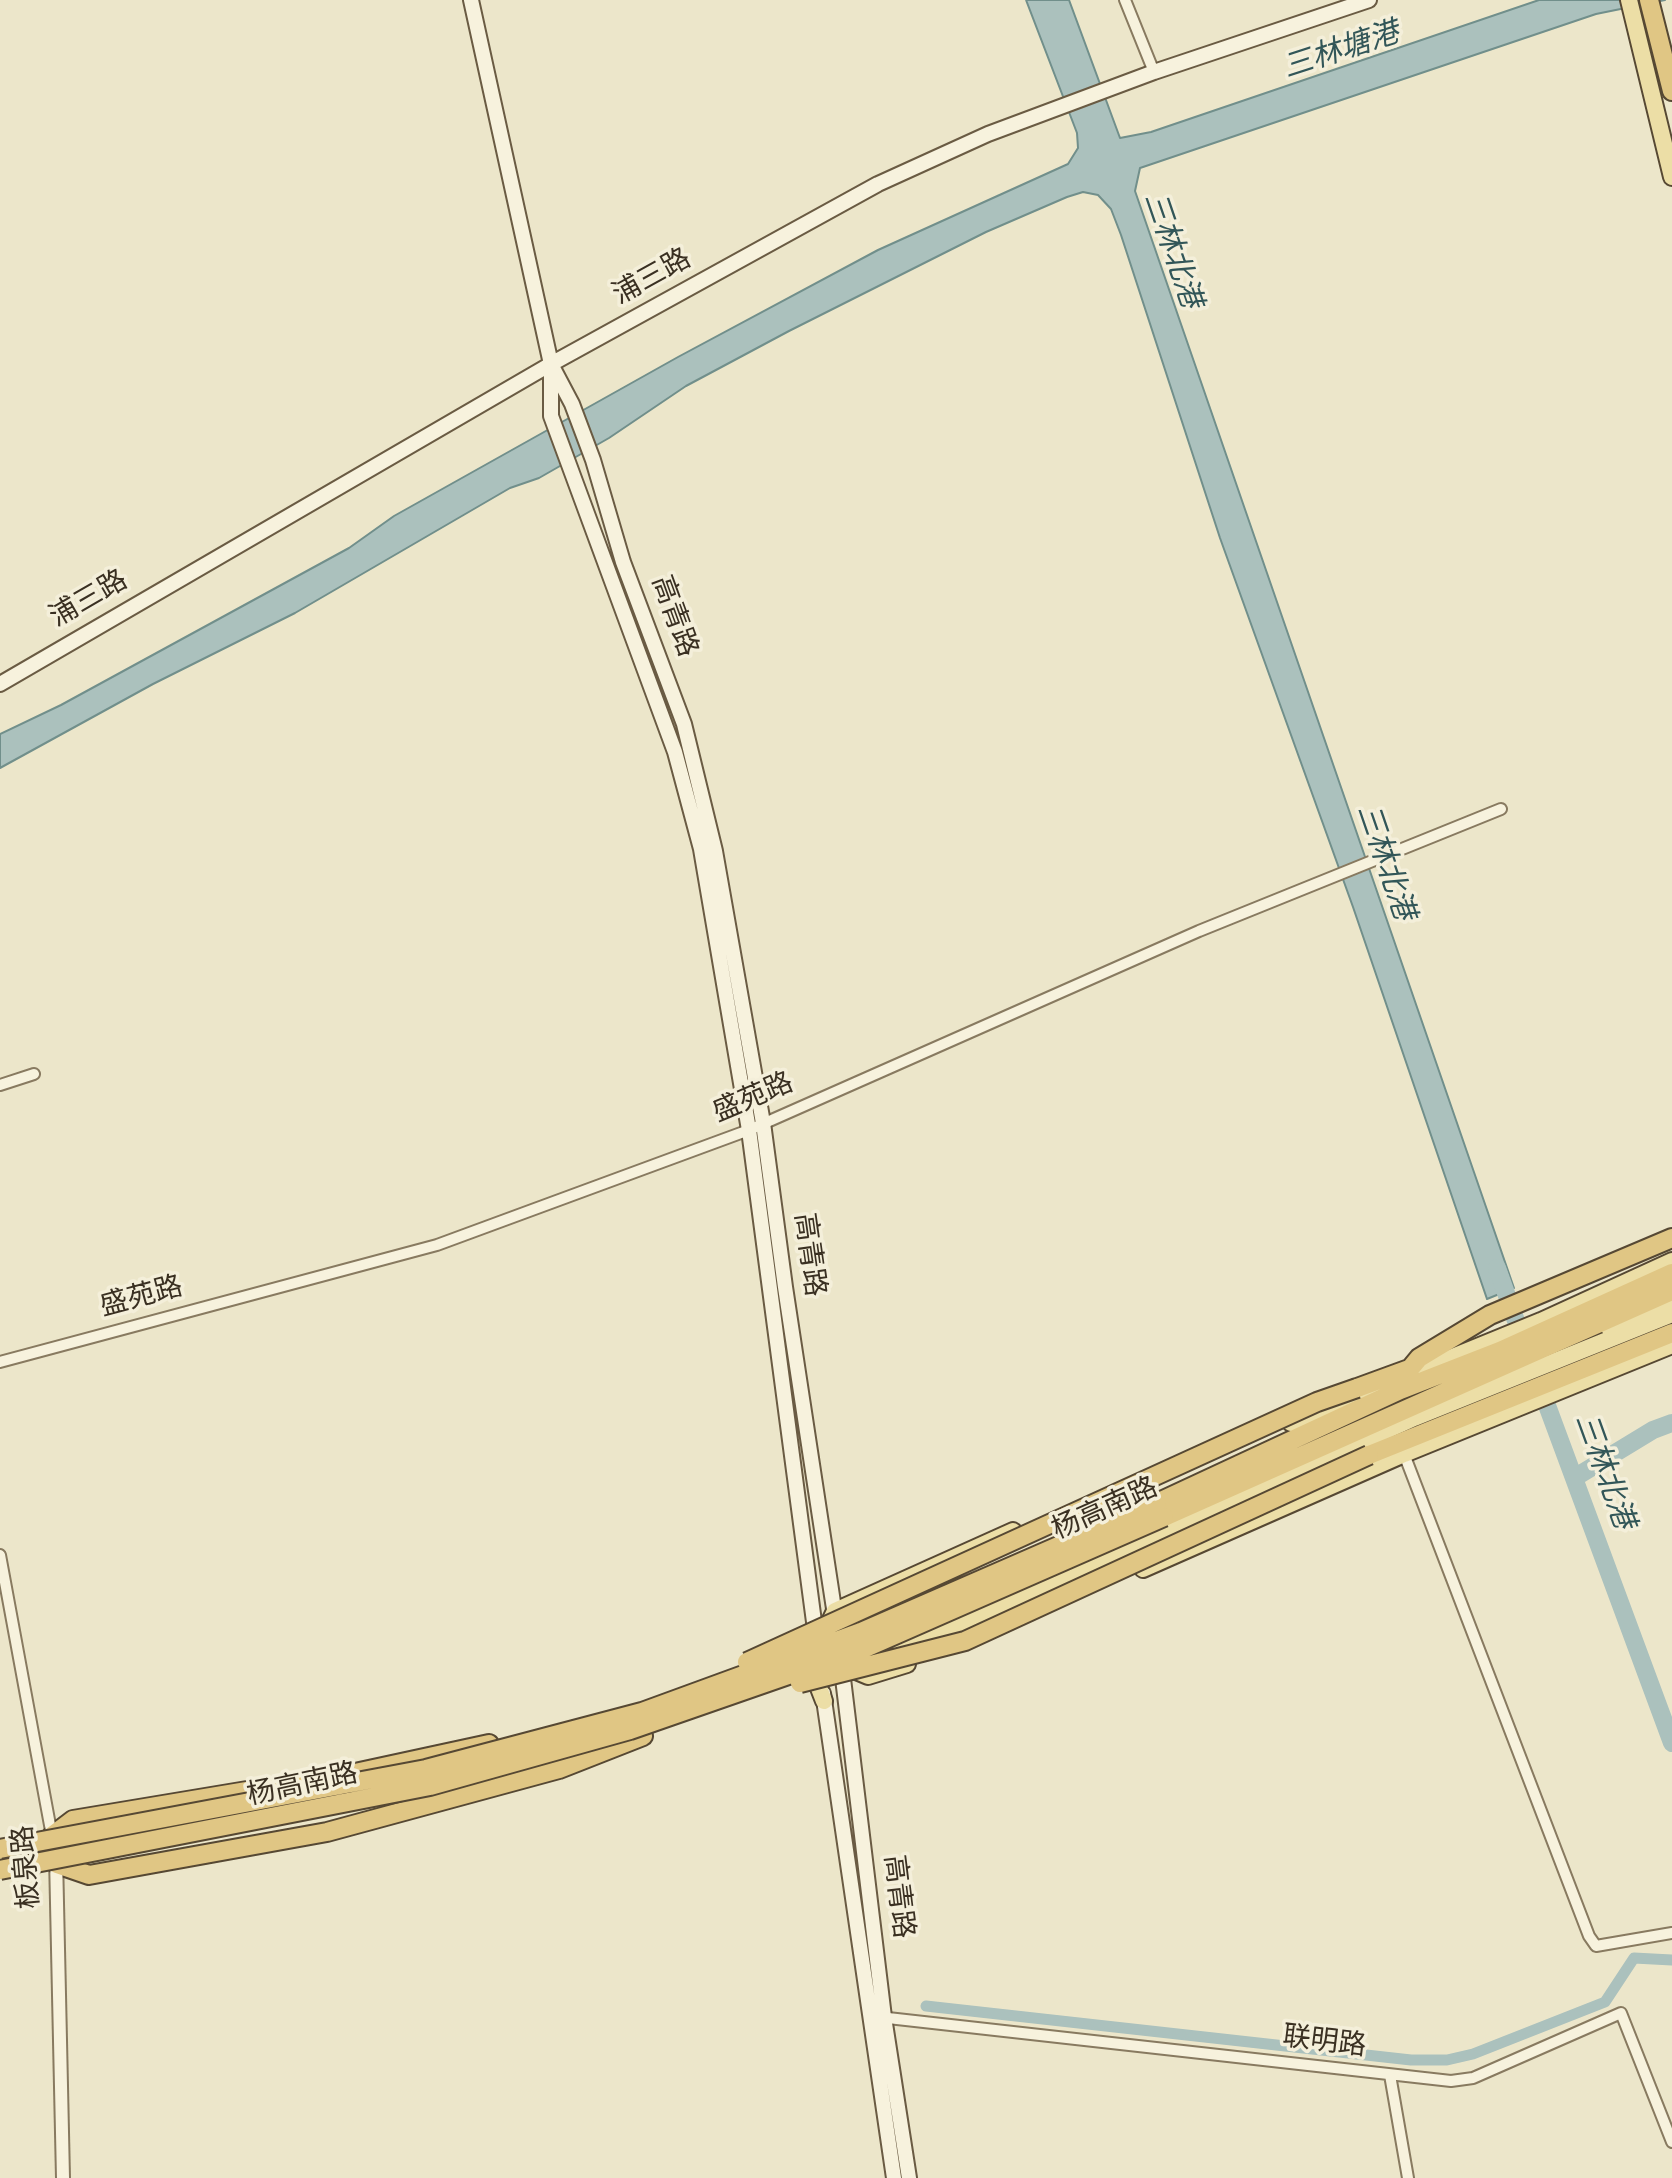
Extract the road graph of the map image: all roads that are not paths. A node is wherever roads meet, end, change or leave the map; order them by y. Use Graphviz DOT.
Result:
graph roads {
  1 [pos="471,0"];
  2 [pos="1125,0"];
  3 [pos="1369,0"];
  4 [pos="1629,0"];
  5 [pos="1649,0"];
  6 [pos="1154,72"];
  7 [pos="1672,91"];
  8 [pos="1672,177"];
  9 [pos="551,364"];
  10 [pos="0,684"];
  11 [pos="1501,809"];
  12 [pos="34,1074"];
  13 [pos="0,1085"];
  14 [pos="763,1123"];
  15 [pos="749,1130"];
  16 [pos="1672,1238"];
  17 [pos="1672,1250"];
  18 [pos="1672,1261"];
  19 [pos="1672,1273"];
  20 [pos="1672,1291"];
  21 [pos="1637,1298"];
  22 [pos="1672,1302"];
  23 [pos="1583,1303"];
  24 [pos="1672,1314"];
  25 [pos="1672,1333"];
  26 [pos="1548,1339"];
  27 [pos="1672,1345"];
  28 [pos="0,1362"];
  29 [pos="1409,1369"];
  30 [pos="1507,1373"];
  31 [pos="1355,1410"];
  32 [pos="1327,1411"];
  33 [pos="1451,1412"];
  34 [pos="1412,1414"];
  35 [pos="1310,1415"];
  36 [pos="1487,1422"];
  37 [pos="1431,1429"];
  38 [pos="1404,1454"];
  39 [pos="1160,1510"];
  40 [pos="0,1555"];
  41 [pos="835,1611"];
  42 [pos="837,1631"];
  43 [pos="818,1647"];
  44 [pos="841,1664"];
  45 [pos="822,1679"];
  46 [pos="793,1680"];
  47 [pos="702,1711"];
  48 [pos="600,1714"];
  49 [pos="643,1736"];
  50 [pos="547,1739"];
  51 [pos="594,1740"];
  52 [pos="0,1847"];
  53 [pos="54,1850"];
  54 [pos="0,1859"];
  55 [pos="0,1872"];
  56 [pos="1672,1933"];
  57 [pos="878,2017"];
  58 [pos="1390,2075"];
  59 [pos="1672,2142"];
  60 [pos="63,2178"];
  61 [pos="894,2178"];
  62 [pos="909,2178"];
  63 [pos="1408,2178"];
  1 -- 9 [label="main road, 高青路"];
  2 -- 6 [label="street"];
  3 -- 6 [label="main road, 浦三路"];
  4 -- 8 [label="main road"];
  5 -- 7 [label="highway"];
  6 -- 9 [label="main road, 浦三路"];
  9 -- 10 [label="main road, 浦三路"];
  9 -- 14 [label="main road, 高青路"];
  9 -- 15 [label="main road, 高青路"];
  11 -- 14 [label="street, 盛苑路"];
  12 -- 13 [label="street"];
  14 -- 15 [label="street, 盛苑路"];
  14 -- 41 [label="main road, 高青路"];
  15 -- 28 [label="street, 盛苑路"];
  15 -- 43 [label="main road, 高青路"];
  16 -- 29 [label="highway"];
  17 -- 23 [label="main road, 杨高南路"];
  18 -- 21 [label="main road, 杨高南路"];
  19 -- 21 [label="highway, 杨高南路"];
  20 -- 21 [label="highway, 杨高南路"];
  21 -- 22 [label="main road, 杨高南路"];
  21 -- 23 [label="main road, 杨高南路"];
  21 -- 26 [label="highway, 杨高南路"];
  21 -- 26 [label="highway, 杨高南路"];
  23 -- 26 [label="main road, 杨高南路"];
  24 -- 26 [label="main road, 杨高南路"];
  25 -- 30 [label="highway"];
  26 -- 30 [label="highway, 杨高南路"];
  26 -- 30 [label="main road, 杨高南路"];
  27 -- 30 [label="main road"];
  29 -- 30 [label="main road, 杨高南路"];
  29 -- 32 [label="main road, 杨高南路"];
  29 -- 48 [label="highway, 杨高南路, bridge"];
  30 -- 31 [label="highway, 杨高南路"];
  30 -- 33 [label="highway"];
  30 -- 34 [label="highway, 杨高南路"];
  30 -- 36 [label="main road"];
  31 -- 32 [label="main road, 杨高南路"];
  31 -- 39 [label="highway, 杨高南路"];
  32 -- 35 [label="main road, 杨高南路"];
  33 -- 34 [label="main road, 杨高南路"];
  33 -- 37 [label="highway, 杨高南路"];
  34 -- 39 [label="highway, 杨高南路"];
  34 -- 44 [label="main road, 杨高南路"];
  35 -- 41 [label="main road, 杨高南路"];
  35 -- 42 [label="main road, 杨高南路"];
  36 -- 37 [label="main road, 杨高南路"];
  36 -- 38 [label="main road"];
  37 -- 49 [label="highway, 杨高南路, bridge"];
  38 -- 44 [label="main road"];
  38 -- 56 [label="street"];
  39 -- 50 [label="highway, 杨高南路, bridge"];
  39 -- 51 [label="highway, 杨高南路, bridge"];
  40 -- 53 [label="street, 板泉路"];
  41 -- 42 [label="main road, 高青路"];
  41 -- 43 [label="main road"];
  41 -- 45 [label="main road"];
  42 -- 44 [label="main road, 高青路"];
  42 -- 45 [label="main road"];
  43 -- 45 [label="main road, 高青路"];
  43 -- 53 [label="main road, 杨高南路"];
  44 -- 45 [label="main road, 杨高南路"];
  44 -- 57 [label="main road, 高青路"];
  45 -- 46 [label="main road, 杨高南路"];
  45 -- 46 [label="main road"];
  45 -- 47 [label="main road, 杨高南路"];
  45 -- 57 [label="main road, 高青路"];
  46 -- 47 [label="main road, 杨高南路"];
  47 -- 53 [label="main road, 杨高南路"];
  48 -- 50 [label="highway, 杨高南路, bridge"];
  48 -- 53 [label="highway"];
  49 -- 51 [label="highway, 杨高南路, bridge"];
  49 -- 53 [label="highway"];
  50 -- 52 [label="highway, 杨高南路, bridge"];
  51 -- 55 [label="highway, 杨高南路, bridge"];
  52 -- 53 [label="main road, 杨高南路"];
  53 -- 54 [label="main road, 杨高南路"];
  53 -- 55 [label="main road, 杨高南路"];
  53 -- 60 [label="street, 板泉路"];
  57 -- 58 [label="street, 联明路"];
  57 -- 61 [label="main road, 高青路"];
  57 -- 62 [label="main road, 高青路"];
  58 -- 59 [label="street, 联明路"];
  58 -- 63 [label="street"];
}
